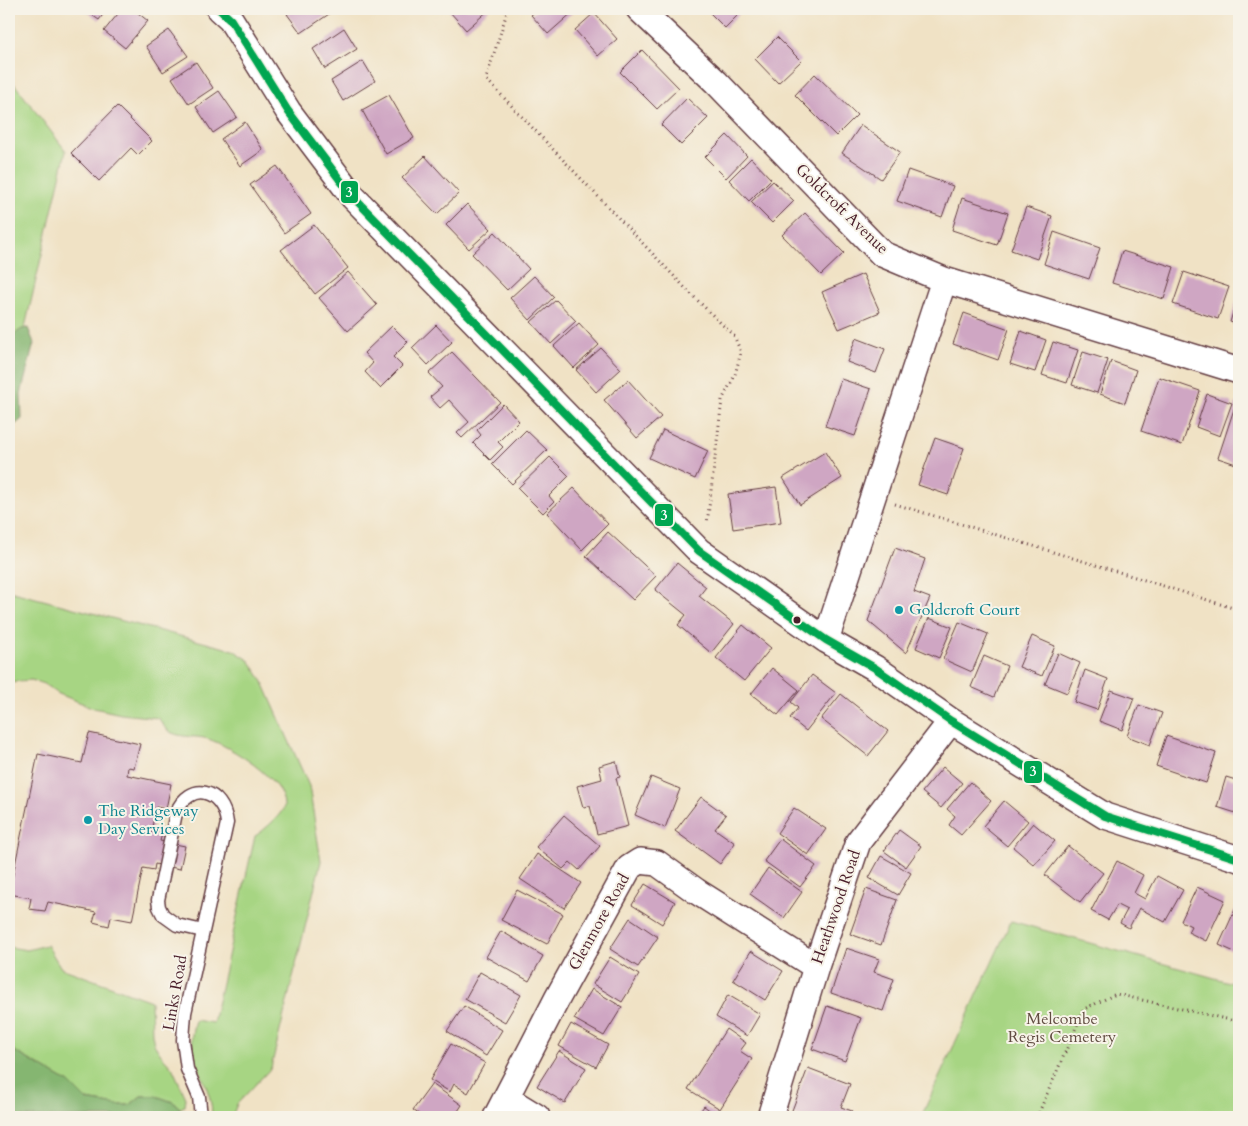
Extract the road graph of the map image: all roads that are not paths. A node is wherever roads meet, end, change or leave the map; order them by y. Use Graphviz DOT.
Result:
graph roads {
  1 [pos="219,9"];
  2 [pos="639,9"];
  3 [pos="944,280"];
  4 [pos="1239,371"];
  5 [pos="826,640"];
  6 [pos="951,721"];
  7 [pos="1239,858"];
  8 [pos="203,931"];
  9 [pos="816,967"];
  10 [pos="501,1108"];
  11 [pos="201,1117"];
  12 [pos="537,1117"];
  13 [pos="770,1117"];
  1 -- 5 [label="street"];
  2 -- 3 [label="street, Goldcroft Avenue"];
  3 -- 4 [label="street, Goldcroft Avenue"];
  3 -- 5 [label="street"];
  5 -- 6 [label="street"];
  6 -- 7 [label="street"];
  6 -- 9 [label="street, Heathwood Road"];
  8 -- 8 [label="lane, Links Road"];
  8 -- 11 [label="lane, Links Road"];
  9 -- 10 [label="street, Glenmore Road"];
  9 -- 13 [label="street, Heathwood Road"];
  10 -- 12 [label="street"];
}
